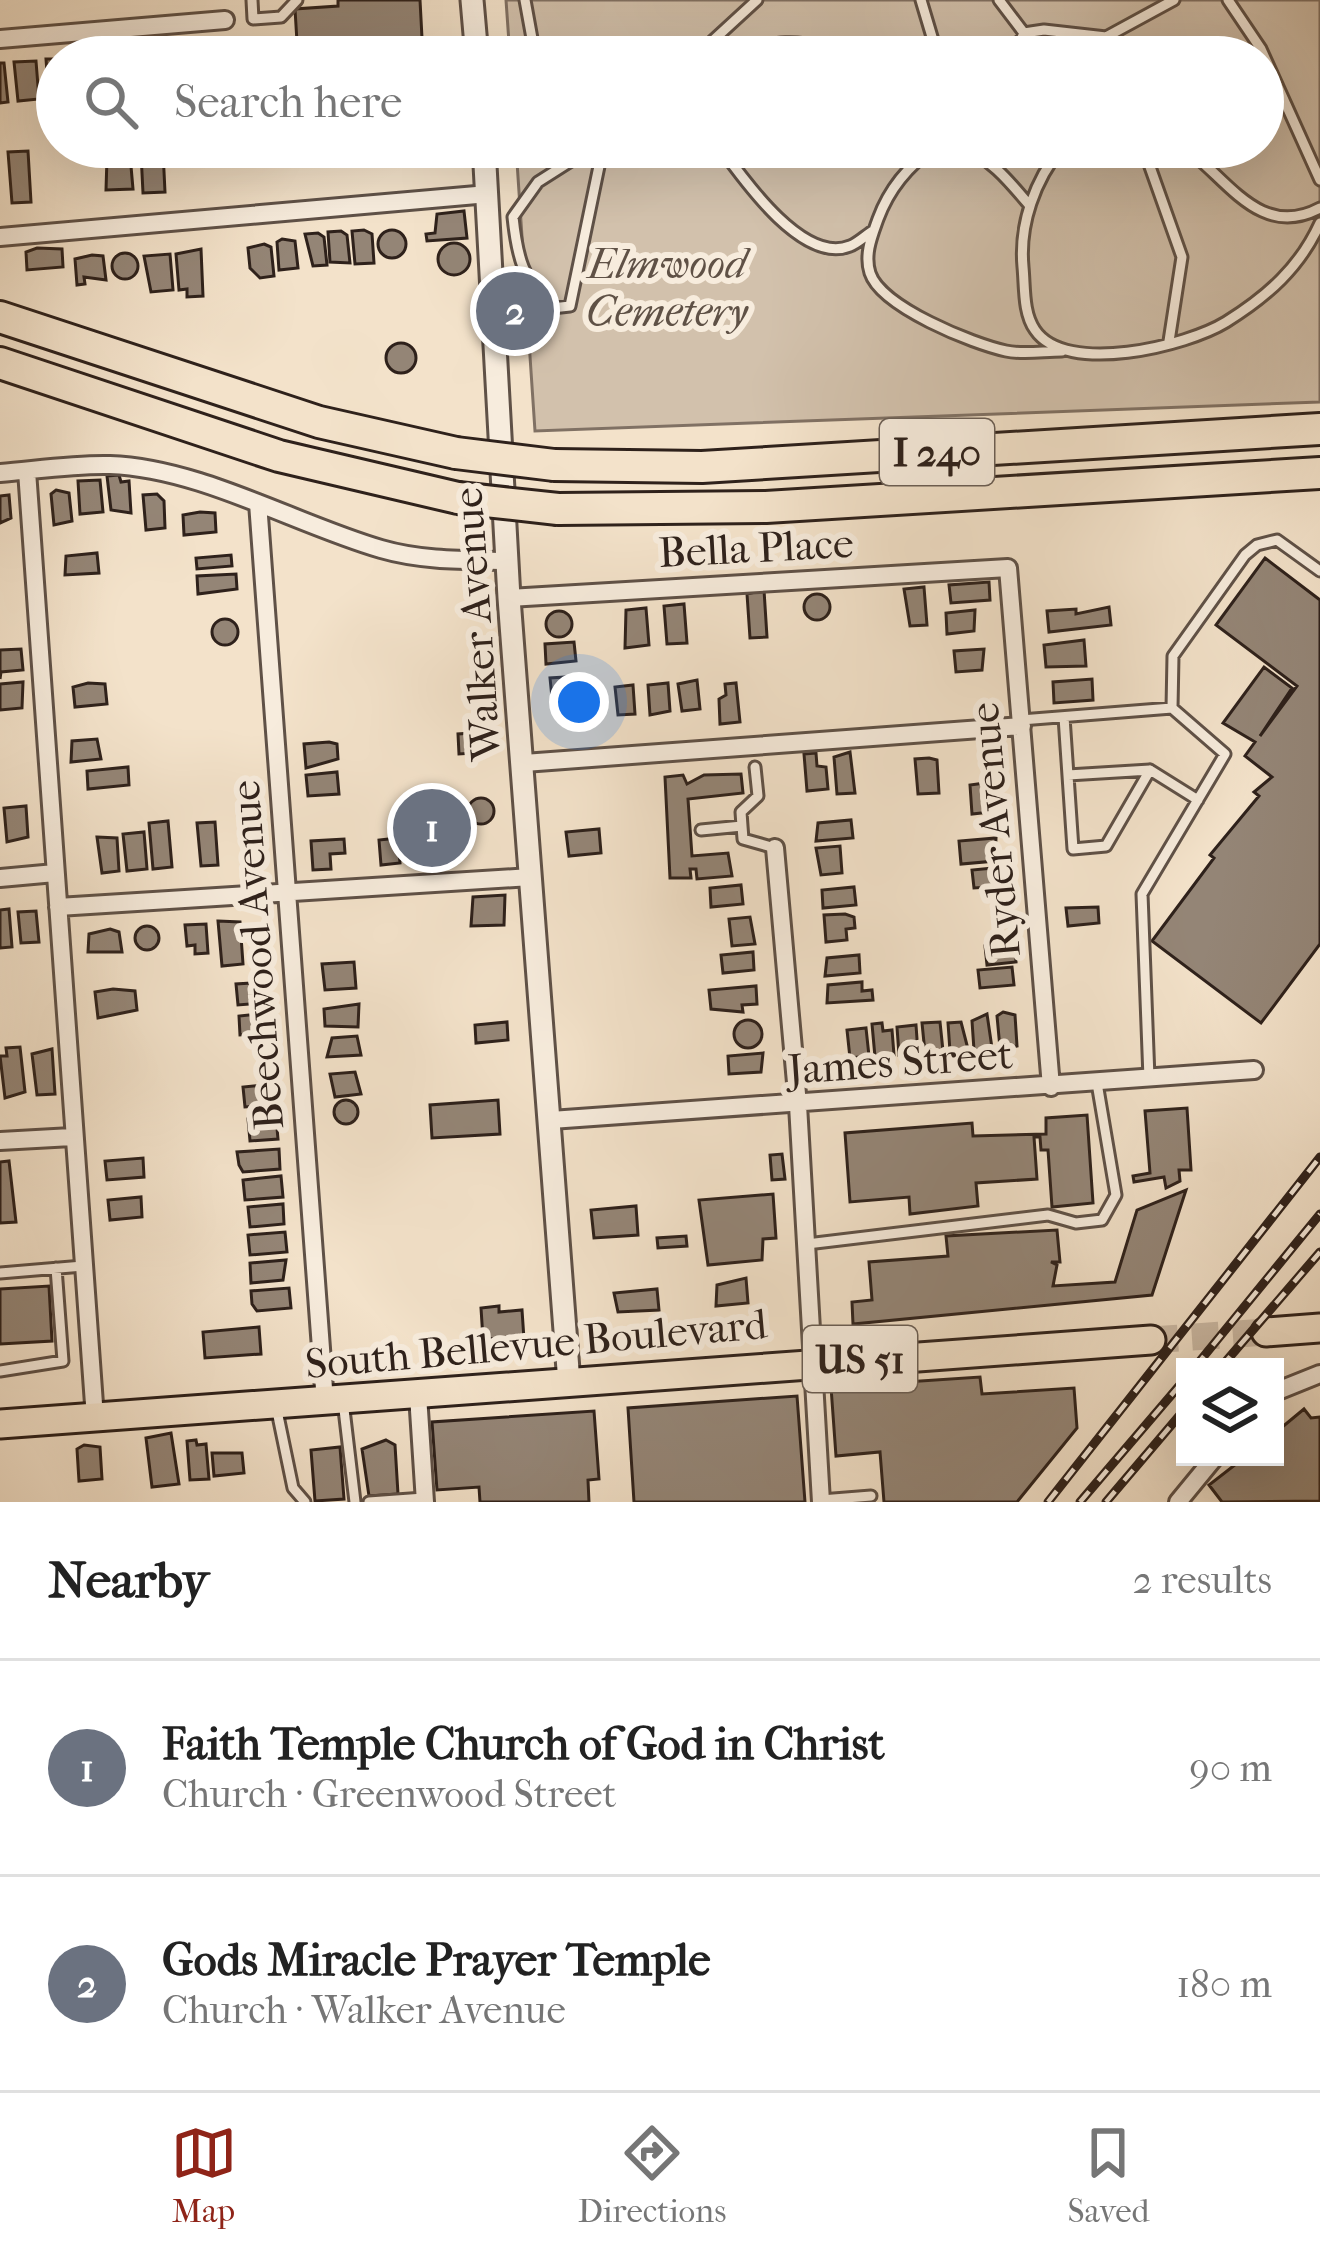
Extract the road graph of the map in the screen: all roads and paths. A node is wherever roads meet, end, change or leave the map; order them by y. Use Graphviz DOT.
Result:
graph roads {
  1 [pos="252,0"];
  2 [pos="296,0"];
  3 [pos="472,0"];
  4 [pos="525,0"];
  5 [pos="757,0"];
  6 [pos="921,0"];
  7 [pos="999,0"];
  8 [pos="1174,0"];
  9 [pos="1228,0"];
  10 [pos="226,20"];
  11 [pos="1024,34"];
  12 [pos="475,36"];
  13 [pos="532,36"];
  14 [pos="718,36"];
  15 [pos="932,36"];
  16 [pos="1097,36"];
  17 [pos="1108,36"];
  18 [pos="1252,36"];
  19 [pos="0,39"];
  20 [pos="1284,99"];
  21 [pos="486,168"];
  22 [pos="560,168"];
  23 [pos="599,168"];
  24 [pos="735,168"];
  25 [pos="909,168"];
  26 [pos="996,168"];
  27 [pos="1044,168"];
  28 [pos="1150,168"];
  29 [pos="1209,168"];
  30 [pos="1320,180"];
  31 [pos="488,194"];
  32 [pos="1030,206"];
  33 [pos="1320,208"];
  34 [pos="1320,223"];
  35 [pos="874,230"];
  36 [pos="0,237"];
  37 [pos="0,317"];
  38 [pos="1168,341"];
  39 [pos="1066,350"];
  40 [pos="0,364"];
  41 [pos="1320,429"];
  42 [pos="27,471"];
  43 [pos="0,472"];
  44 [pos="1320,473"];
  45 [pos="258,503"];
  46 [pos="508,561"];
  47 [pos="1008,568"];
  48 [pos="1320,572"];
  49 [pos="509,598"];
  50 [pos="1172,709"];
  51 [pos="1064,717"];
  52 [pos="1022,723"];
  53 [pos="524,763"];
  54 [pos="755,767"];
  55 [pos="1150,770"];
  56 [pos="1068,775"];
  57 [pos="1198,800"];
  58 [pos="742,826"];
  59 [pos="701,830"];
  60 [pos="775,848"];
  61 [pos="55,874"];
  62 [pos="531,877"];
  63 [pos="0,878"];
  64 [pos="289,893"];
  65 [pos="58,907"];
  66 [pos="1254,1070"];
  67 [pos="1149,1078"];
  68 [pos="1097,1083"];
  69 [pos="1051,1087"];
  70 [pos="798,1105"];
  71 [pos="551,1120"];
  72 [pos="72,1137"];
  73 [pos="0,1141"];
  74 [pos="806,1244"];
  75 [pos="83,1266"];
  76 [pos="56,1268"];
  77 [pos="0,1273"];
  78 [pos="1320,1328"];
  79 [pos="1266,1332"];
  80 [pos="1151,1340"];
  81 [pos="814,1363"];
  82 [pos="0,1371"];
  83 [pos="1320,1374"];
  84 [pos="569,1384"];
  85 [pos="1284,1388"];
  86 [pos="418,1395"];
  87 [pos="334,1401"];
  88 [pos="276,1406"];
  89 [pos="95,1418"];
  90 [pos="0,1424"];
  91 [pos="1208,1466"];
  92 [pos="871,1496"];
  93 [pos="425,1500"];
  94 [pos="821,1501"];
  95 [pos="305,1502"];
  96 [pos="355,1502"];
  97 [pos="370,1502"];
  98 [pos="1178,1502"];
  1 -- 2 [label="lane"];
  3 -- 12 [label="street"];
  4 -- 13 [label="lane"];
  5 -- 14 [label="lane"];
  6 -- 15 [label="lane"];
  7 -- 11 [label="lane"];
  8 -- 17 [label="lane"];
  9 -- 18 [label="lane"];
  10 -- 19 [label="street"];
  11 -- 16 [label="lane"];
  20 -- 30 [label="lane"];
  21 -- 31 [label="street, Walker Avenue"];
  22 -- 23 [label="lane"];
  24 -- 35 [label="lane"];
  25 -- 35 [label="lane"];
  26 -- 32 [label="lane"];
  27 -- 32 [label="lane"];
  28 -- 38 [label="lane"];
  29 -- 33 [label="lane"];
  31 -- 36 [label="street"];
  31 -- 46 [label="street, Walker Avenue"];
  32 -- 39 [label="lane"];
  34 -- 38 [label="lane"];
  35 -- 39 [label="lane"];
  37 -- 41 [label="highway, I 240, bridge"];
  38 -- 39 [label="lane"];
  40 -- 44 [label="highway, I 240, bridge"];
  42 -- 43 [label="street"];
  42 -- 45 [label="street"];
  42 -- 61 [label="street"];
  45 -- 46 [label="street"];
  45 -- 64 [label="street, Beechwood Avenue"];
  46 -- 49 [label="street, Walker Avenue"];
  47 -- 49 [label="street, Bella Place"];
  47 -- 52 [label="street, Ryder Avenue"];
  48 -- 50 [label="lane"];
  49 -- 53 [label="street, Walker Avenue"];
  50 -- 51 [label="lane"];
  50 -- 57 [label="lane"];
  51 -- 52 [label="lane"];
  51 -- 56 [label="lane"];
  52 -- 53 [label="street"];
  52 -- 69 [label="street, Ryder Avenue"];
  53 -- 62 [label="street, Walker Avenue"];
  54 -- 58 [label="lane"];
  55 -- 56 [label="lane"];
  55 -- 56 [label="lane"];
  55 -- 57 [label="lane"];
  57 -- 67 [label="lane"];
  58 -- 59 [label="lane"];
  58 -- 60 [label="lane"];
  60 -- 70 [label="street"];
  61 -- 63 [label="street"];
  61 -- 65 [label="street"];
  62 -- 64 [label="street"];
  62 -- 71 [label="street, Walker Avenue"];
  64 -- 65 [label="street"];
  64 -- 87 [label="street, Beechwood Avenue"];
  65 -- 72 [label="street"];
  66 -- 67 [label="street, James Street"];
  67 -- 68 [label="street, James Street"];
  68 -- 69 [label="street, James Street"];
  68 -- 74 [label="lane"];
  69 -- 70 [label="street, James Street"];
  70 -- 71 [label="street, James Street"];
  70 -- 74 [label="street"];
  71 -- 84 [label="street, Walker Avenue"];
  72 -- 73 [label="street"];
  72 -- 75 [label="street"];
  74 -- 81 [label="street"];
  75 -- 76 [label="lane"];
  75 -- 89 [label="street"];
  76 -- 77 [label="lane"];
  76 -- 82 [label="lane"];
  78 -- 79 [label="main road"];
  80 -- 81 [label="main road, South Bellevue Boulevard / US 51"];
  81 -- 84 [label="main road, South Bellevue Boulevard / US 51"];
  81 -- 94 [label="street"];
  83 -- 85 [label="street"];
  84 -- 86 [label="main road, South Bellevue Boulevard / US 51"];
  86 -- 87 [label="main road, South Bellevue Boulevard / US 51"];
  86 -- 93 [label="street"];
  87 -- 88 [label="main road, South Bellevue Boulevard / US 51"];
  87 -- 96 [label="lane"];
  88 -- 89 [label="main road, South Bellevue Boulevard / US 51"];
  88 -- 95 [label="lane"];
  89 -- 90 [label="main road, South Bellevue Boulevard / US 51"];
  91 -- 98 [label="street"];
  92 -- 94 [label="lane"];
  93 -- 97 [label="lane"];
}
